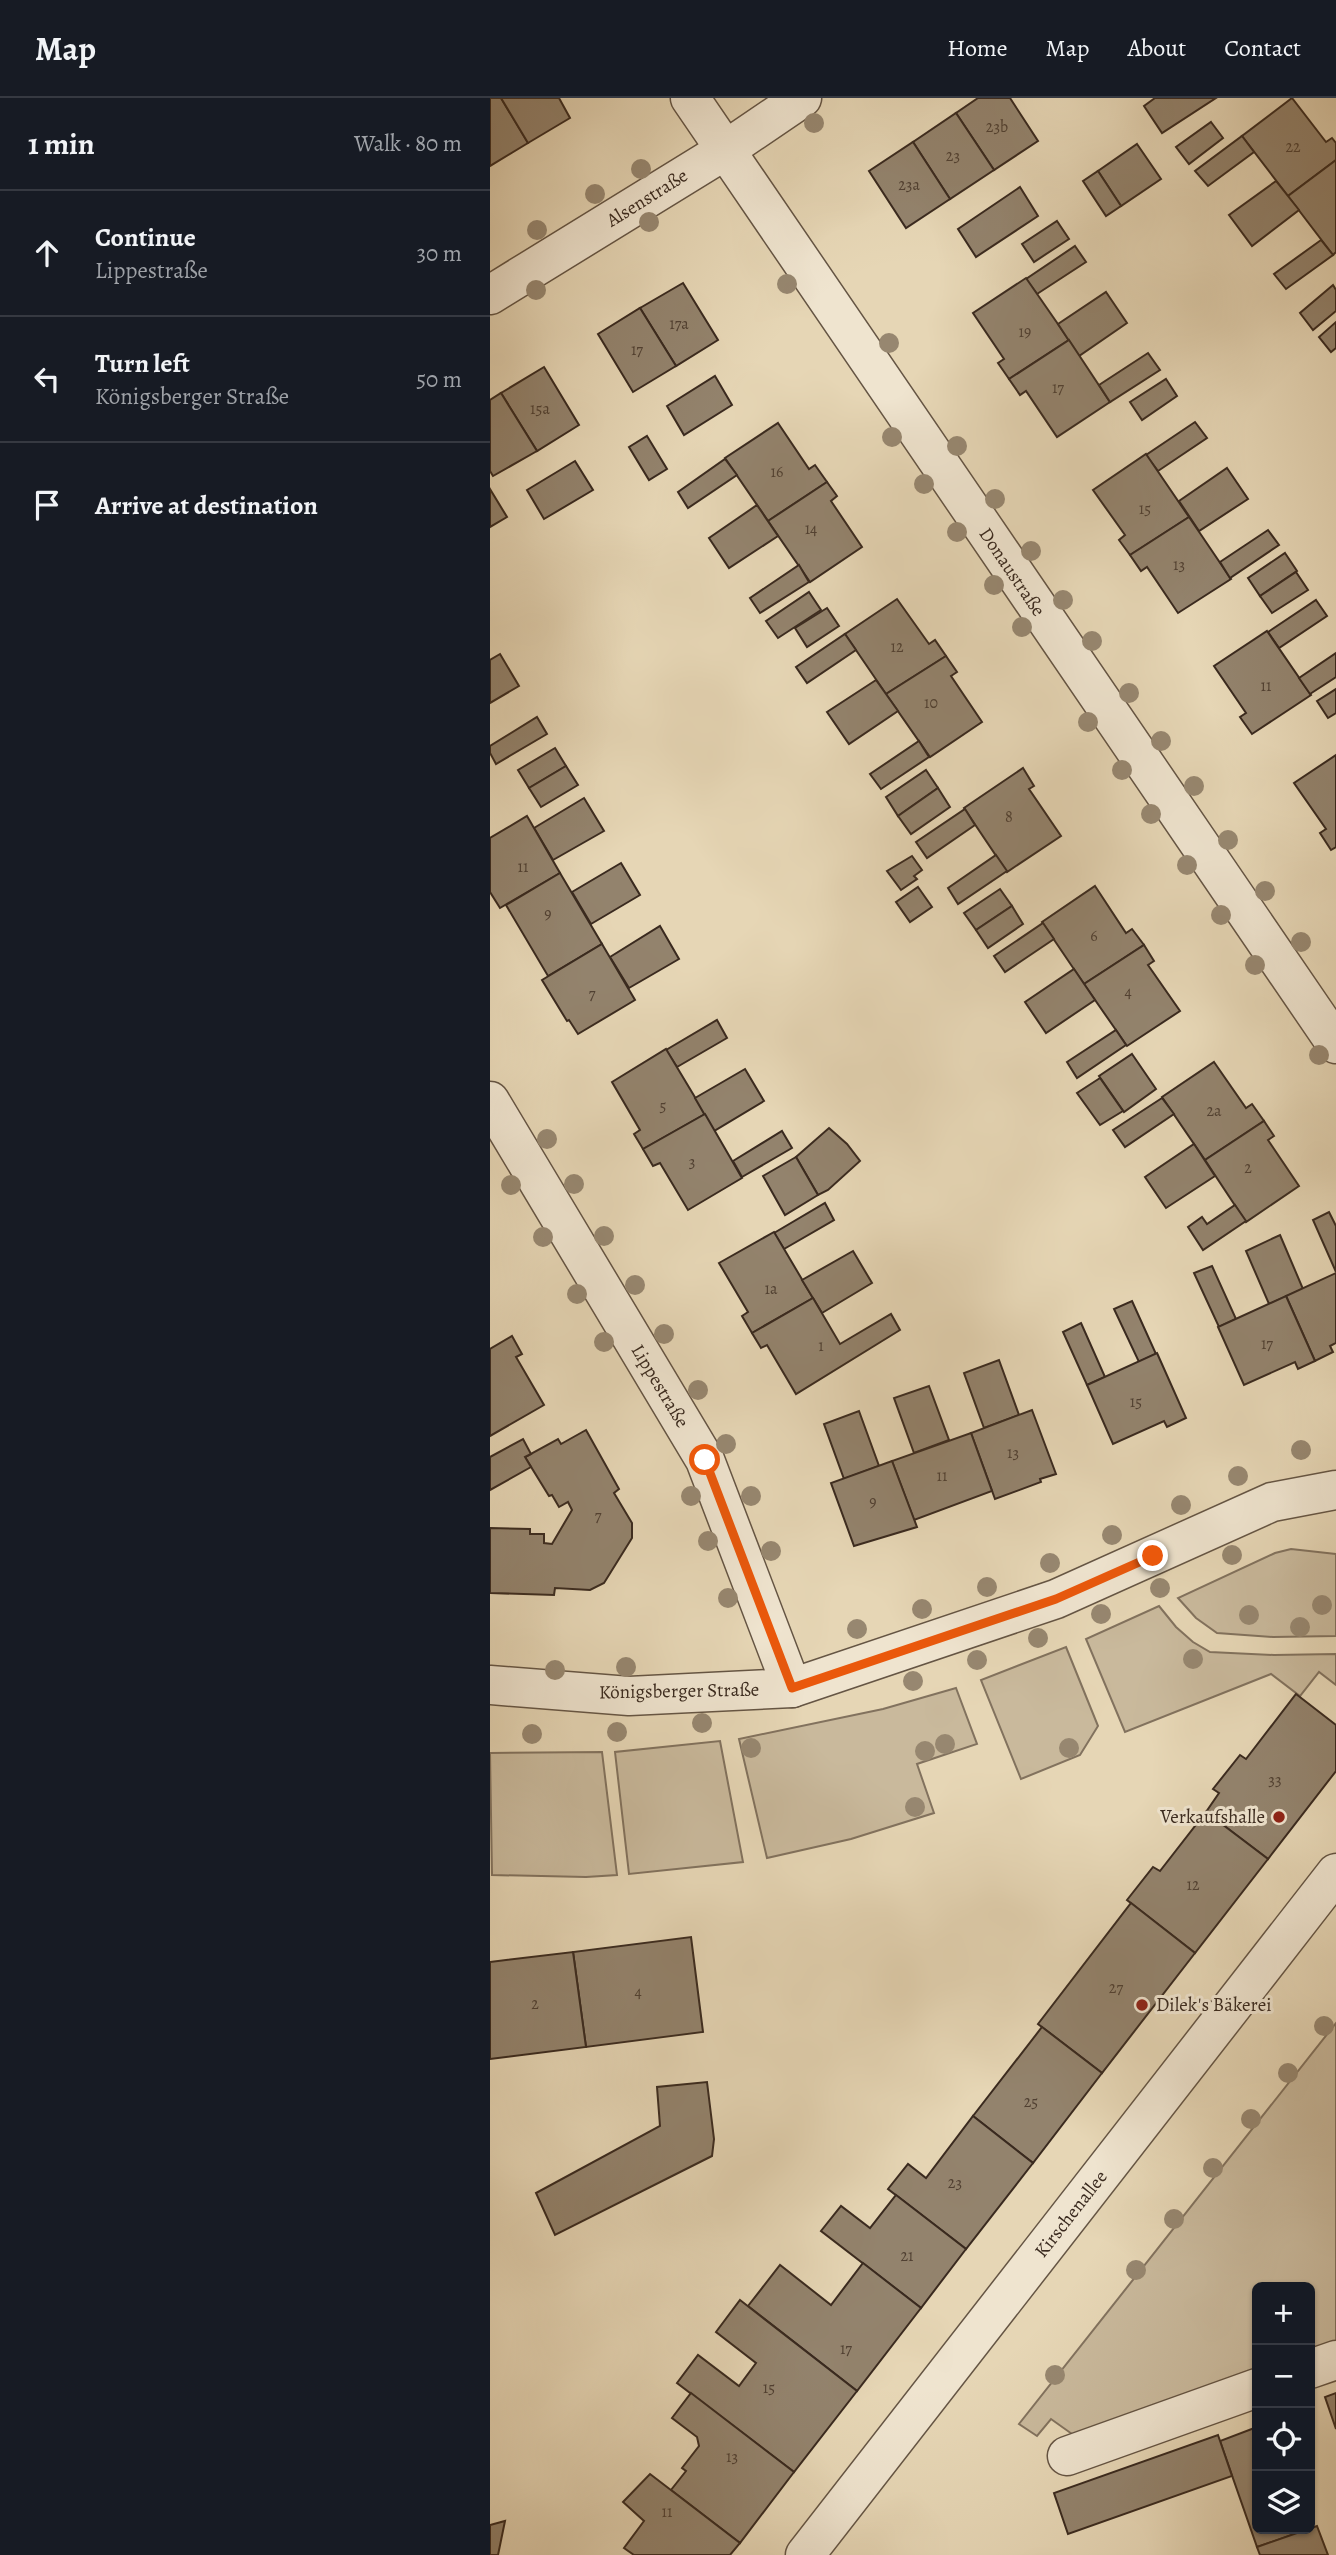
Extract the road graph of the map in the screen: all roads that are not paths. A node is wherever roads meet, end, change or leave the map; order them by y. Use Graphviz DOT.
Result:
graph roads {
  1 [pos="690,98"];
  2 [pos="802,98"];
  3 [pos="724,151"];
  4 [pos="490,295"];
  5 [pos="1336,1044"];
  6 [pos="490,1101"];
  7 [pos="1336,1490"];
  8 [pos="490,1685"];
  9 [pos="792,1688"];
  10 [pos="1336,1873"];
  11 [pos="1336,2360"];
  12 [pos="1315,2367"];
  13 [pos="1252,2390"];
  14 [pos="1067,2456"];
  15 [pos="805,2555"];
  1 -- 3 [label="street, Donaustraße"];
  2 -- 3 [label="street, Alsenstraße"];
  3 -- 4 [label="street, Alsenstraße"];
  3 -- 5 [label="street, Donaustraße"];
  6 -- 9 [label="street, Lippestraße"];
  7 -- 9 [label="street, Königsberger Straße"];
  8 -- 9 [label="street, Königsberger Straße"];
  10 -- 15 [label="street, Kirschenallee"];
  11 -- 12 [label="street"];
  13 -- 14 [label="street"];
}
